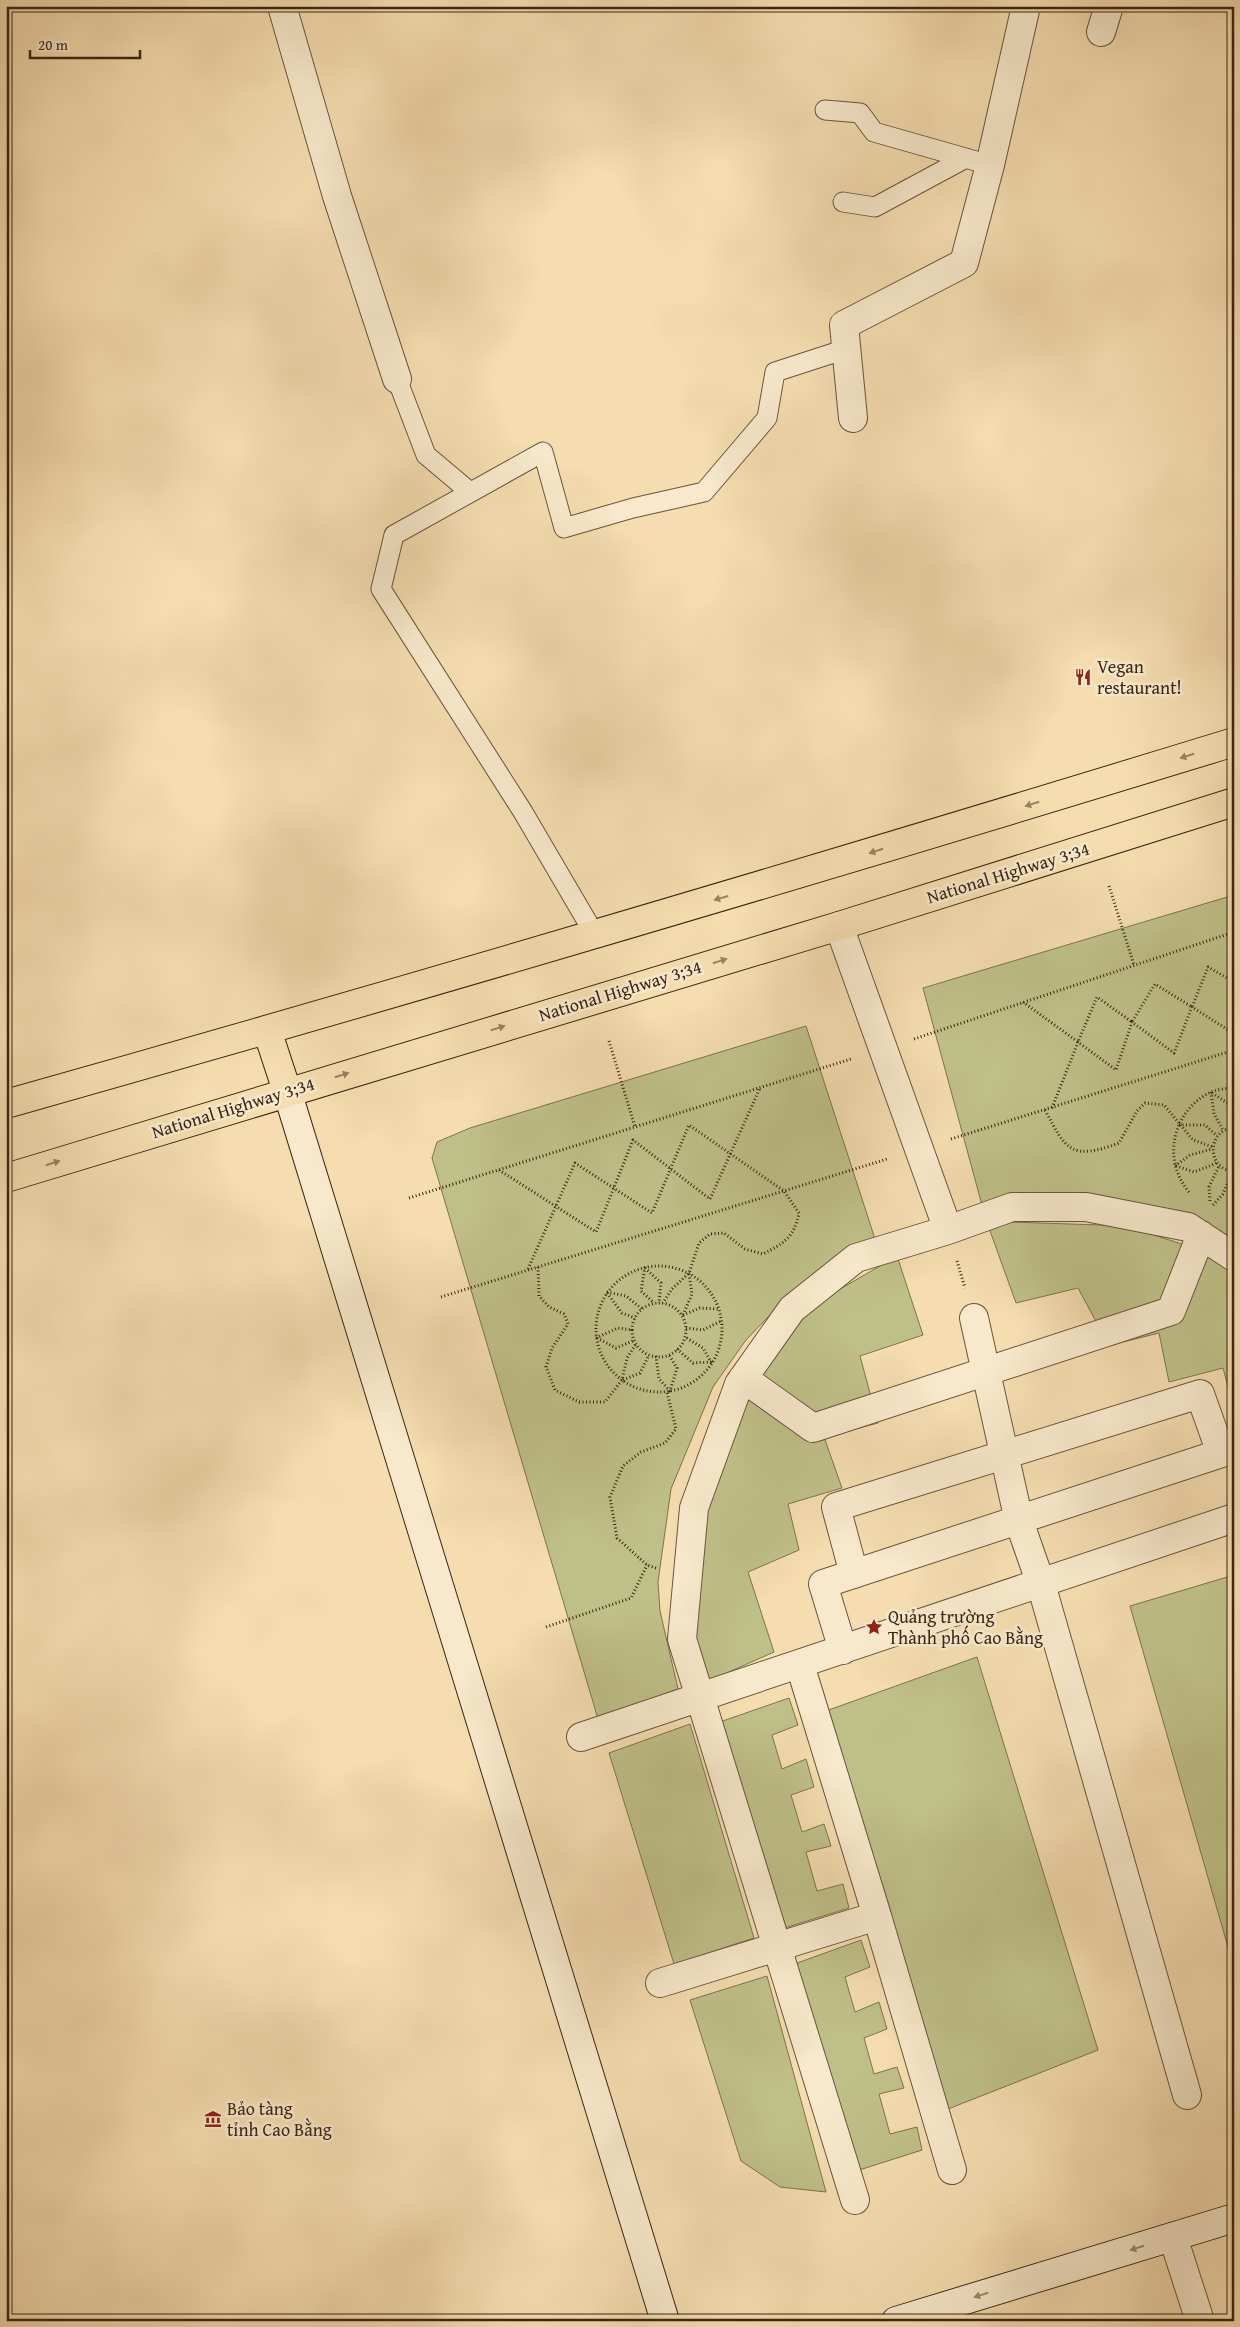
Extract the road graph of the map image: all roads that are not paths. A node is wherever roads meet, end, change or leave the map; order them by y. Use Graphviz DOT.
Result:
graph roads {
  1 [pos="282,6"];
  2 [pos="1026,6"];
  3 [pos="1109,6"];
  4 [pos="1101,32"];
  5 [pos="825,110"];
  6 [pos="978,162"];
  7 [pos="843,202"];
  8 [pos="846,349"];
  9 [pos="397,379"];
  10 [pos="853,418"];
  11 [pos="470,492"];
  12 [pos="1234,742"];
  13 [pos="1234,802"];
  14 [pos="839,926"];
  15 [pos="595,934"];
  16 [pos="267,1030"];
  17 [pos="287,1091"];
  18 [pos="6,1104"];
  19 [pos="6,1178"];
  20 [pos="948,1230"];
  21 [pos="1201,1235"];
  22 [pos="1234,1257"];
  23 [pos="974,1318"];
  24 [pos="986,1373"];
  25 [pos="743,1378"];
  26 [pos="1227,1451"];
  27 [pos="1004,1453"];
  28 [pos="1234,1518"];
  29 [pos="1019,1521"];
  30 [pos="854,1574"];
  31 [pos="1041,1584"];
  32 [pos="843,1650"];
  33 [pos="800,1665"];
  34 [pos="700,1699"];
  35 [pos="581,1738"];
  36 [pos="877,1916"];
  37 [pos="776,1946"];
  38 [pos="660,1983"];
  39 [pos="1187,2095"];
  40 [pos="952,2170"];
  41 [pos="855,2200"];
  42 [pos="1234,2218"];
  43 [pos="1173,2237"];
  44 [pos="665,2321"];
  45 [pos="896,2321"];
  46 [pos="1200,2321"];
  1 -- 9 [label="street"];
  2 -- 6 [label="street"];
  3 -- 4 [label="street"];
  5 -- 6 [label="lane"];
  6 -- 7 [label="lane"];
  6 -- 8 [label="street"];
  8 -- 10 [label="street"];
  8 -- 11 [label="lane"];
  9 -- 11 [label="lane"];
  11 -- 15 [label="lane"];
  12 -- 15 [label="highway, one-way"];
  13 -- 14 [label="highway, National Highway 3;34"];
  17 -- 14 [label="highway, National Highway 3;34, one-way"];
  14 -- 20 [label="street"];
  15 -- 16 [label="highway"];
  16 -- 17 [label="highway"];
  16 -- 18 [label="highway"];
  19 -- 17 [label="highway, National Highway 3;34, one-way"];
  17 -- 44 [label="street"];
  20 -- 21 [label="street"];
  20 -- 25 [label="street"];
  21 -- 22 [label="street"];
  21 -- 24 [label="street"];
  23 -- 24 [label="street"];
  24 -- 25 [label="street"];
  24 -- 27 [label="street"];
  25 -- 34 [label="street"];
  26 -- 27 [label="street"];
  26 -- 29 [label="street"];
  27 -- 29 [label="street"];
  27 -- 30 [label="street"];
  28 -- 31 [label="street"];
  29 -- 30 [label="street"];
  29 -- 31 [label="street"];
  30 -- 32 [label="street"];
  31 -- 32 [label="street"];
  31 -- 39 [label="street"];
  32 -- 33 [label="street"];
  33 -- 34 [label="street"];
  33 -- 36 [label="street"];
  34 -- 35 [label="street"];
  34 -- 37 [label="street"];
  36 -- 37 [label="street"];
  36 -- 40 [label="street"];
  37 -- 38 [label="street"];
  37 -- 41 [label="street"];
  42 -- 43 [label="street"];
  43 -- 45 [label="street, one-way"];
  43 -- 46 [label="street"];
}
